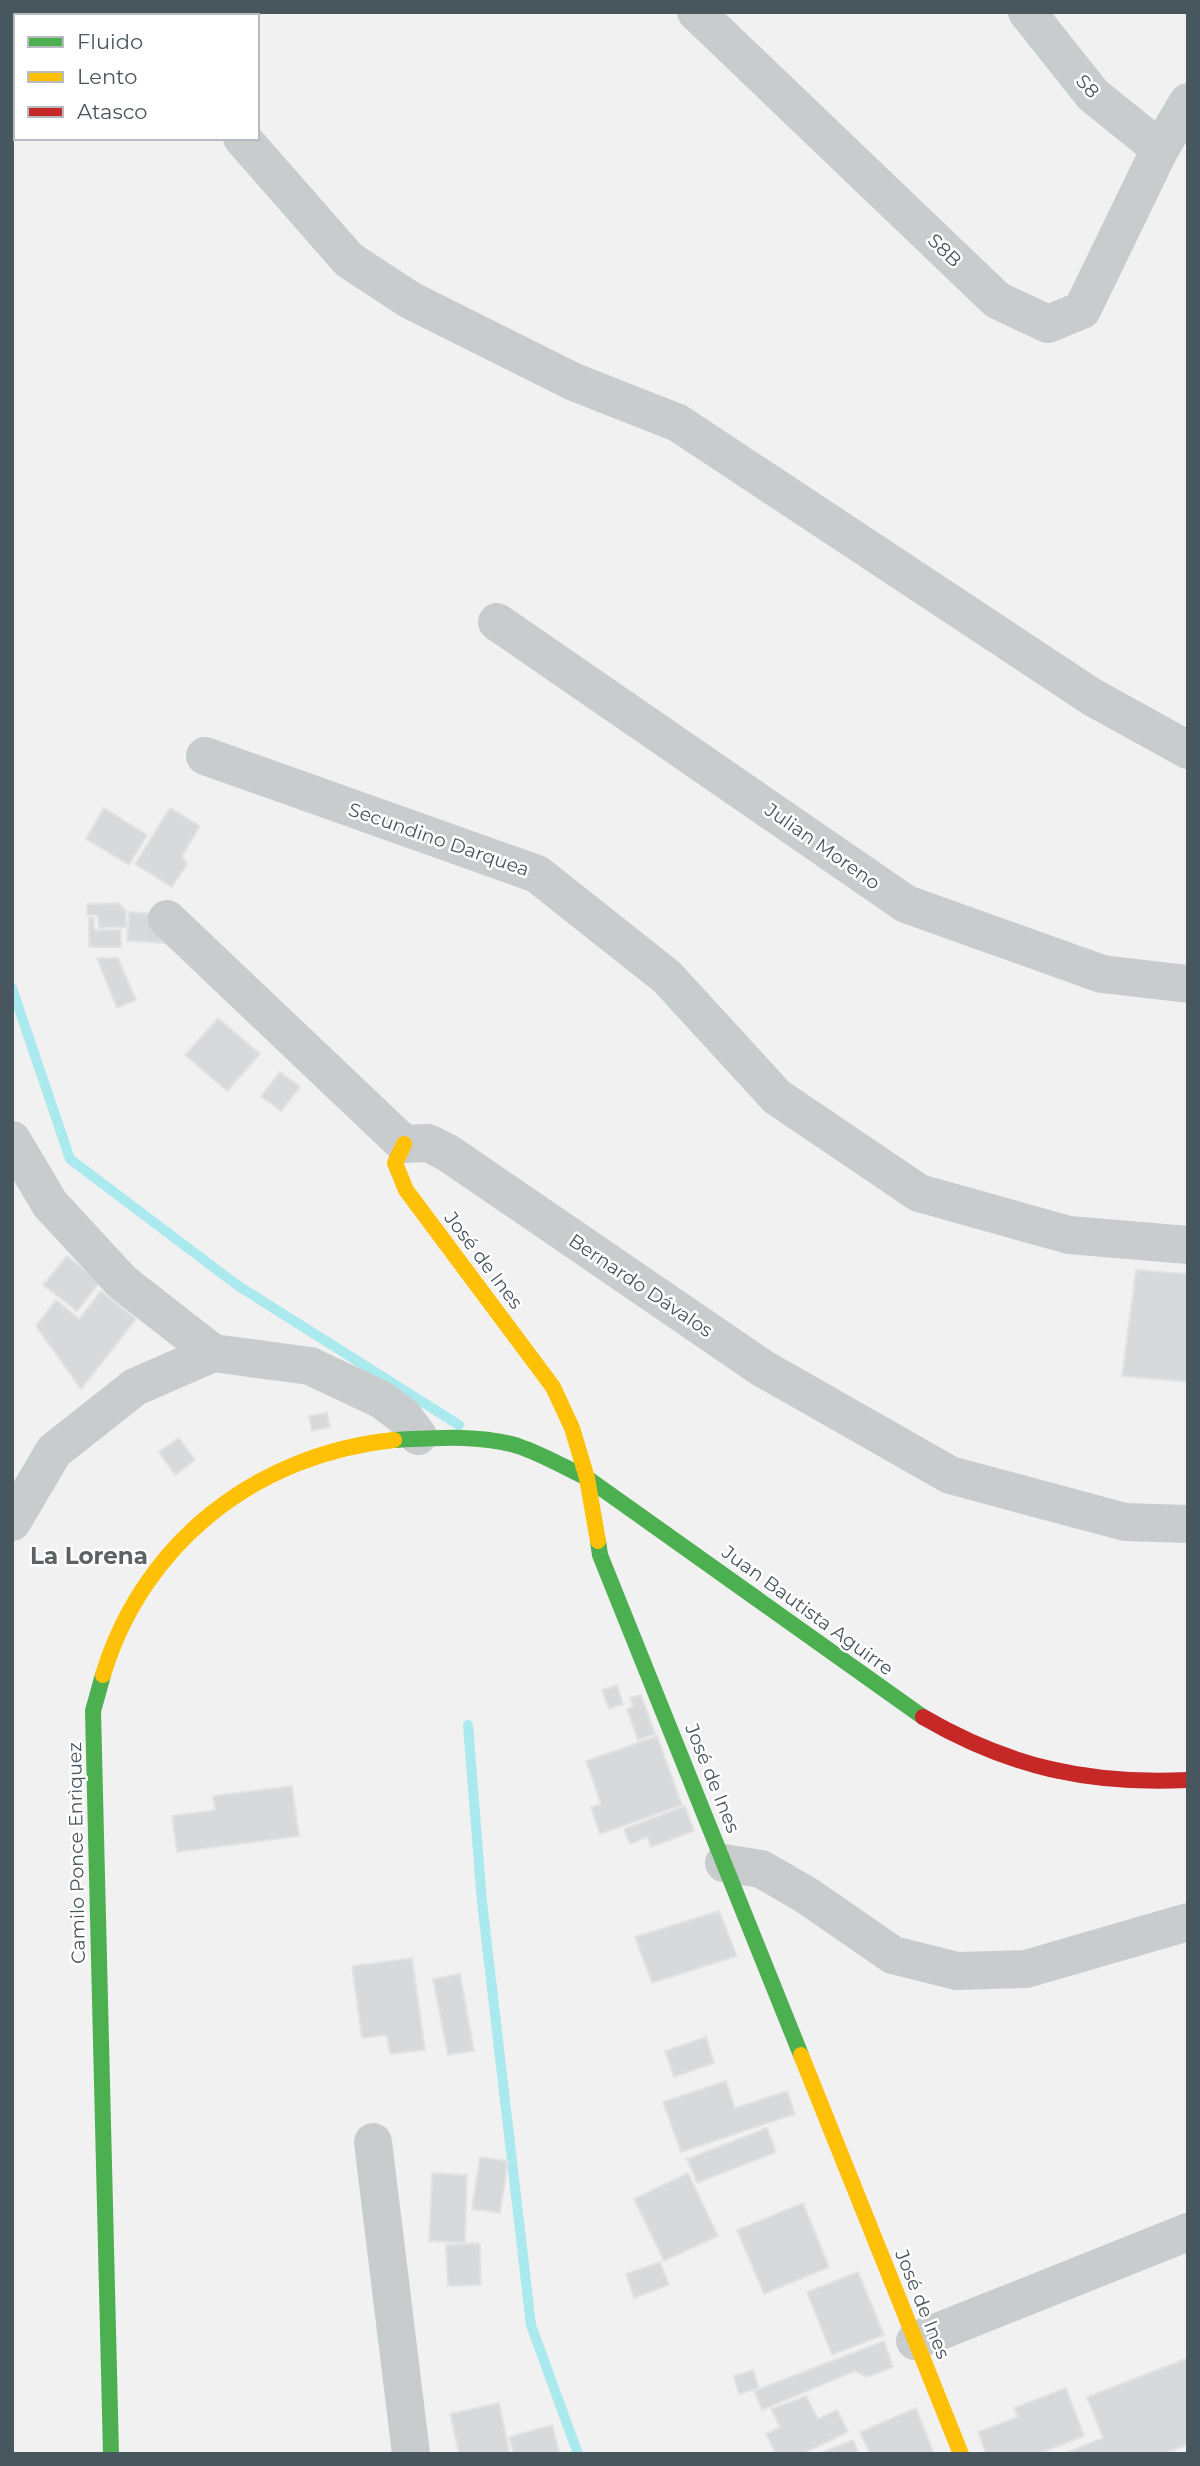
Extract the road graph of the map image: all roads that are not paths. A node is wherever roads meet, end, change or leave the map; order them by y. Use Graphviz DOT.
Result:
graph roads {
  1 [pos="696,12"];
  2 [pos="1027,12"];
  3 [pos="1188,102"];
  4 [pos="244,140"];
  5 [pos="1160,149"];
  6 [pos="497,622"];
  7 [pos="1188,750"];
  8 [pos="205,756"];
  9 [pos="167,919"];
  10 [pos="1188,984"];
  11 [pos="12,1140"];
  12 [pos="404,1144"];
  13 [pos="1188,1245"];
  14 [pos="214,1353"];
  15 [pos="418,1436"];
  16 [pos="587,1478"];
  17 [pos="12,1522"];
  18 [pos="1188,1524"];
  19 [pos="1188,1780"];
  20 [pos="724,1863"];
  21 [pos="1188,1922"];
  22 [pos="373,2141"];
  23 [pos="1188,2232"];
  24 [pos="915,2341"];
  25 [pos="111,2454"];
  26 [pos="411,2454"];
  27 [pos="961,2454"];
  1 -- 5 [label="street, S8B"];
  2 -- 5 [label="street, S8"];
  3 -- 5 [label="street, S8B"];
  4 -- 7 [label="street"];
  6 -- 10 [label="street, Julian Moreno"];
  8 -- 13 [label="street, Secundino Darquea"];
  9 -- 12 [label="street"];
  11 -- 14 [label="street"];
  12 -- 16 [label="main road, José de Ines"];
  12 -- 18 [label="street, Bernardo Dávalos"];
  14 -- 15 [label="street"];
  14 -- 17 [label="street"];
  15 -- 16 [label="main road, Juan Bautista Aguirre"];
  15 -- 25 [label="main road, Camilo Ponce Enrìquez"];
  16 -- 19 [label="main road, Juan Bautista Aguirre"];
  16 -- 20 [label="main road, José de Ines"];
  20 -- 21 [label="street"];
  20 -- 24 [label="main road, José de Ines"];
  22 -- 26 [label="street"];
  23 -- 24 [label="street"];
  24 -- 27 [label="main road, José de Ines"];
}
